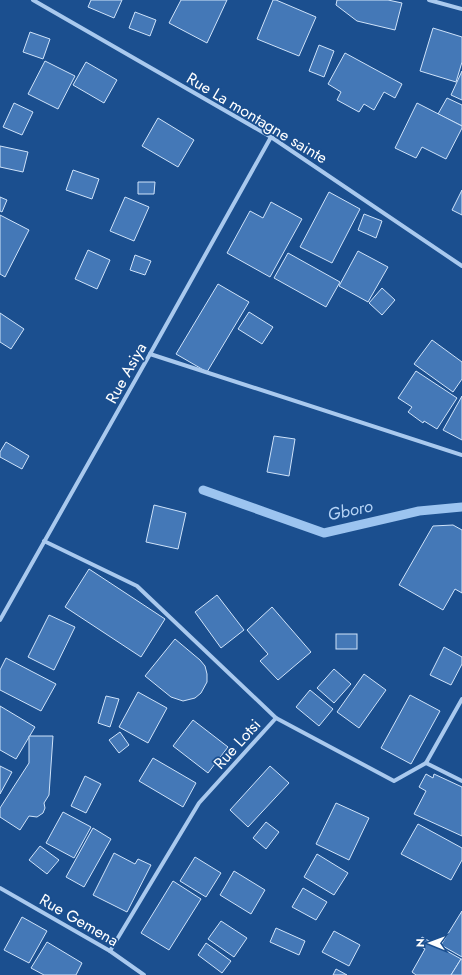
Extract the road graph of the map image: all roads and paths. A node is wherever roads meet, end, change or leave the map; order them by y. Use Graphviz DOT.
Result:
graph roads {
  1 [pos="33,0"];
  2 [pos="429,0"];
  3 [pos="462,9"];
  4 [pos="270,137"];
  5 [pos="462,266"];
  6 [pos="150,354"];
  7 [pos="462,455"];
  8 [pos="44,541"];
  9 [pos="0,620"];
  10 [pos="462,699"];
  11 [pos="276,718"];
  12 [pos="426,763"];
  13 [pos="462,781"];
  14 [pos="0,888"];
  15 [pos="110,951"];
  16 [pos="144,975"];
  1 -- 4 [label="street, Rue La montagne sainte"];
  2 -- 3 [label="street"];
  4 -- 5 [label="street, Rue La montagne sainte"];
  4 -- 6 [label="street, Rue Asiya"];
  6 -- 7 [label="street"];
  6 -- 8 [label="street, Rue Asiya"];
  8 -- 9 [label="street, Rue Asiya"];
  8 -- 11 [label="street"];
  10 -- 12 [label="street"];
  11 -- 12 [label="street, Rue Lotsi"];
  11 -- 15 [label="street, Rue Lotsi"];
  12 -- 13 [label="street"];
  14 -- 15 [label="street, Rue Gemena"];
  15 -- 16 [label="street, Rue Gemena"];
}
